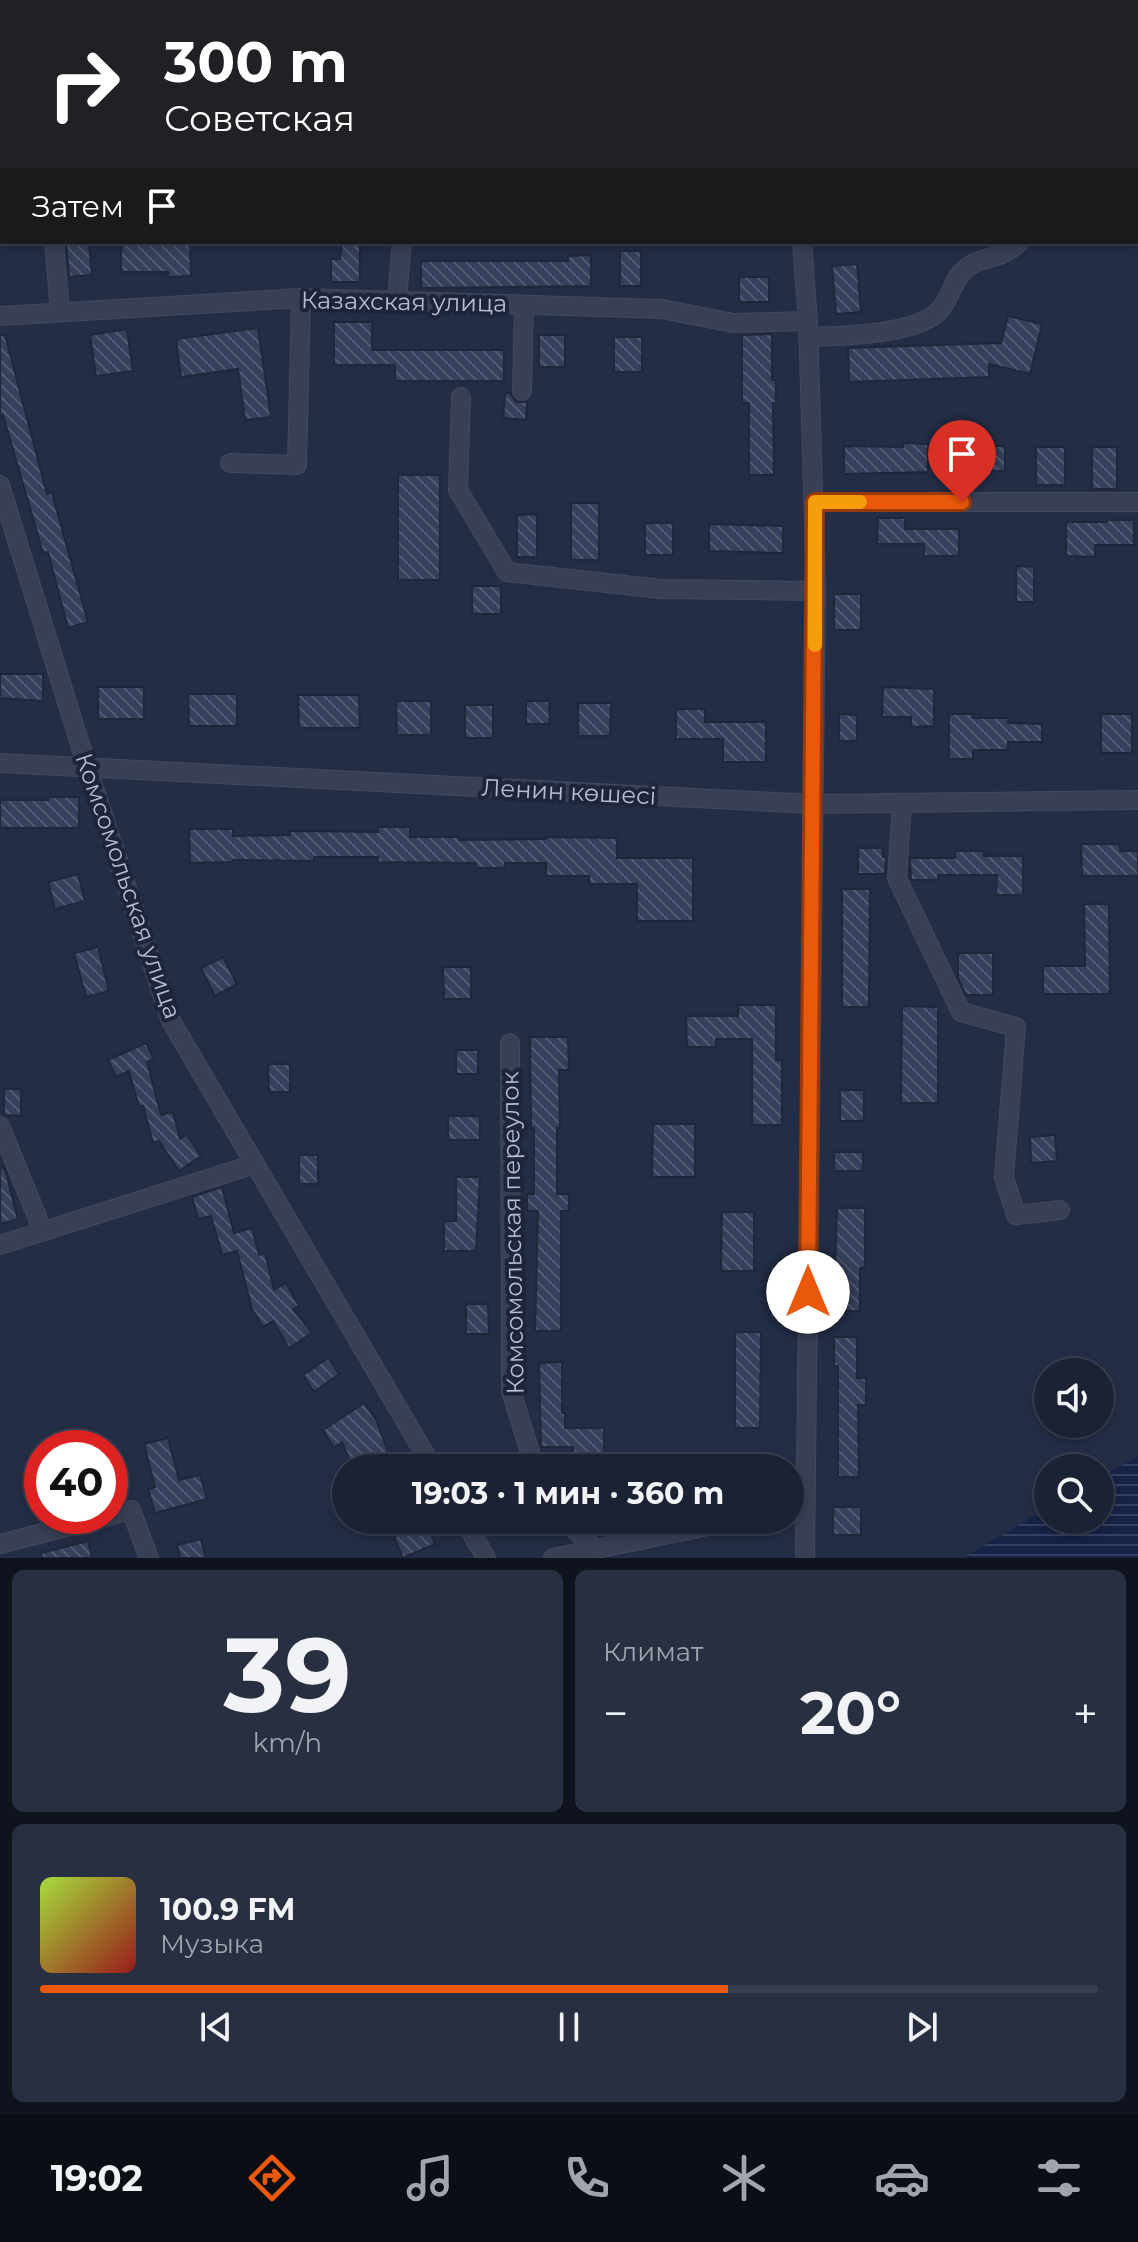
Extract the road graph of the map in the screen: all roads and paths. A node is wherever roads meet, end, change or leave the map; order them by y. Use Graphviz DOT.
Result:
graph roads {
  1 [pos="54,244"];
  2 [pos="402,244"];
  3 [pos="802,244"];
  4 [pos="1017,244"];
  5 [pos="301,298"];
  6 [pos="397,301"];
  7 [pos="524,305"];
  8 [pos="60,312"];
  9 [pos="0,316"];
  10 [pos="808,329"];
  11 [pos="522,391"];
  12 [pos="461,397"];
  13 [pos="230,463"];
  14 [pos="0,485"];
  15 [pos="815,502"];
  16 [pos="1138,502"];
  17 [pos="816,591"];
  18 [pos="0,763"];
  19 [pos="87,767"];
  20 [pos="1138,800"];
  21 [pos="902,803"];
  22 [pos="814,804"];
  23 [pos="510,1043"];
  24 [pos="0,1126"];
  25 [pos="255,1164"];
  26 [pos="1060,1210"];
  27 [pos="43,1231"];
  28 [pos="0,1245"];
  29 [pos="425,1454"];
  30 [pos="531,1454"];
  31 [pos="799,1454"];
  32 [pos="128,1511"];
  33 [pos="39,1534"];
  34 [pos="472,1534"];
  35 [pos="579,1534"];
  36 [pos="668,1534"];
  37 [pos="802,1534"];
  38 [pos="0,1544"];
  39 [pos="595,1549"];
  40 [pos="149,1558"];
  41 [pos="486,1558"];
  42 [pos="553,1558"];
  43 [pos="805,1558"];
  1 -- 8 [label="street"];
  2 -- 6 [label="street"];
  3 -- 10 [label="street"];
  4 -- 10 [label="street, Казахская улица"];
  5 -- 6 [label="street, Казахская улица"];
  5 -- 8 [label="street, Казахская улица"];
  5 -- 13 [label="street"];
  6 -- 7 [label="street, Казахская улица"];
  7 -- 10 [label="street, Казахская улица"];
  7 -- 11 [label="street"];
  8 -- 9 [label="street, Казахская улица"];
  10 -- 15 [label="street"];
  12 -- 17 [label="street"];
  14 -- 19 [label="street, Комсомольская улица"];
  15 -- 16 [label="street"];
  15 -- 17 [label="street"];
  17 -- 22 [label="street"];
  18 -- 19 [label="street, Ленин көшесі"];
  19 -- 22 [label="street, Ленин көшесі"];
  19 -- 25 [label="street, Комсомольская улица"];
  20 -- 21 [label="street, Ленин көшесі"];
  21 -- 22 [label="street, Ленин көшесі"];
  21 -- 26 [label="street"];
  22 -- 31 [label="street"];
  23 -- 30 [label="street, Комсомольская переулок"];
  24 -- 27 [label="street"];
  25 -- 27 [label="street"];
  25 -- 29 [label="street, Комсомольская улица"];
  27 -- 28 [label="street"];
  32 -- 40 [label="street"];
  33 -- 38 [label="street"];
  34 -- 41 [label="street"];
  35 -- 39 [label="street"];
  36 -- 39 [label="street"];
  37 -- 43 [label="street"];
  39 -- 42 [label="street"];
}
